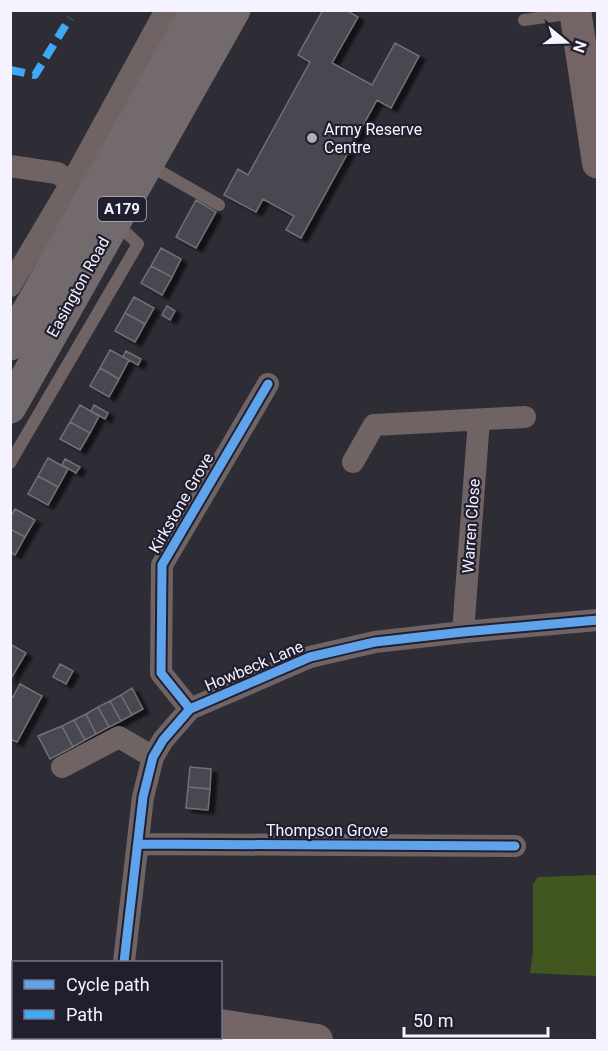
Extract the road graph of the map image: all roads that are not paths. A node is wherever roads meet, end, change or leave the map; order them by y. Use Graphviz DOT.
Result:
graph roads {
  1 [pos="166,10"];
  2 [pos="197,10"];
  3 [pos="234,10"];
  4 [pos="575,12"];
  5 [pos="524,20"];
  6 [pos="120,147"];
  7 [pos="597,163"];
  8 [pos="148,164"];
  9 [pos="10,166"];
  10 [pos="72,182"];
  11 [pos="219,205"];
  12 [pos="115,222"];
  13 [pos="10,286"];
  14 [pos="10,344"];
  15 [pos="268,384"];
  16 [pos="10,407"];
  17 [pos="525,417"];
  18 [pos="479,420"];
  19 [pos="353,462"];
  20 [pos="10,463"];
  21 [pos="597,620"];
  22 [pos="463,632"];
  23 [pos="190,709"];
  24 [pos="153,757"];
  25 [pos="62,767"];
  26 [pos="138,844"];
  27 [pos="515,846"];
  28 [pos="124,961"];
  29 [pos="232,1031"];
  30 [pos="316,1041"];
  1 -- 10 [label="street"];
  2 -- 6 [label="highway, Easington Road / A179"];
  3 -- 8 [label="highway, Easington Road / A179"];
  4 -- 5 [label="lane"];
  4 -- 7 [label="street"];
  6 -- 8 [label="highway"];
  6 -- 14 [label="highway, Easington Road / A179"];
  8 -- 11 [label="lane"];
  8 -- 12 [label="highway, Easington Road / A179"];
  9 -- 10 [label="street"];
  10 -- 13 [label="street"];
  12 -- 16 [label="highway, Easington Road / A179"];
  12 -- 20 [label="lane"];
  15 -- 23 [label="street, Kirkstone Grove"];
  17 -- 18 [label="street"];
  18 -- 19 [label="street"];
  18 -- 22 [label="street, Warren Close"];
  21 -- 22 [label="street, Howbeck Lane"];
  22 -- 23 [label="street, Howbeck Lane"];
  23 -- 24 [label="street, Howbeck Lane"];
  24 -- 25 [label="street"];
  24 -- 26 [label="street, Howbeck Lane"];
  26 -- 27 [label="street, Thompson Grove"];
  26 -- 28 [label="street, Howbeck Lane"];
  29 -- 30 [label="street"];
}
